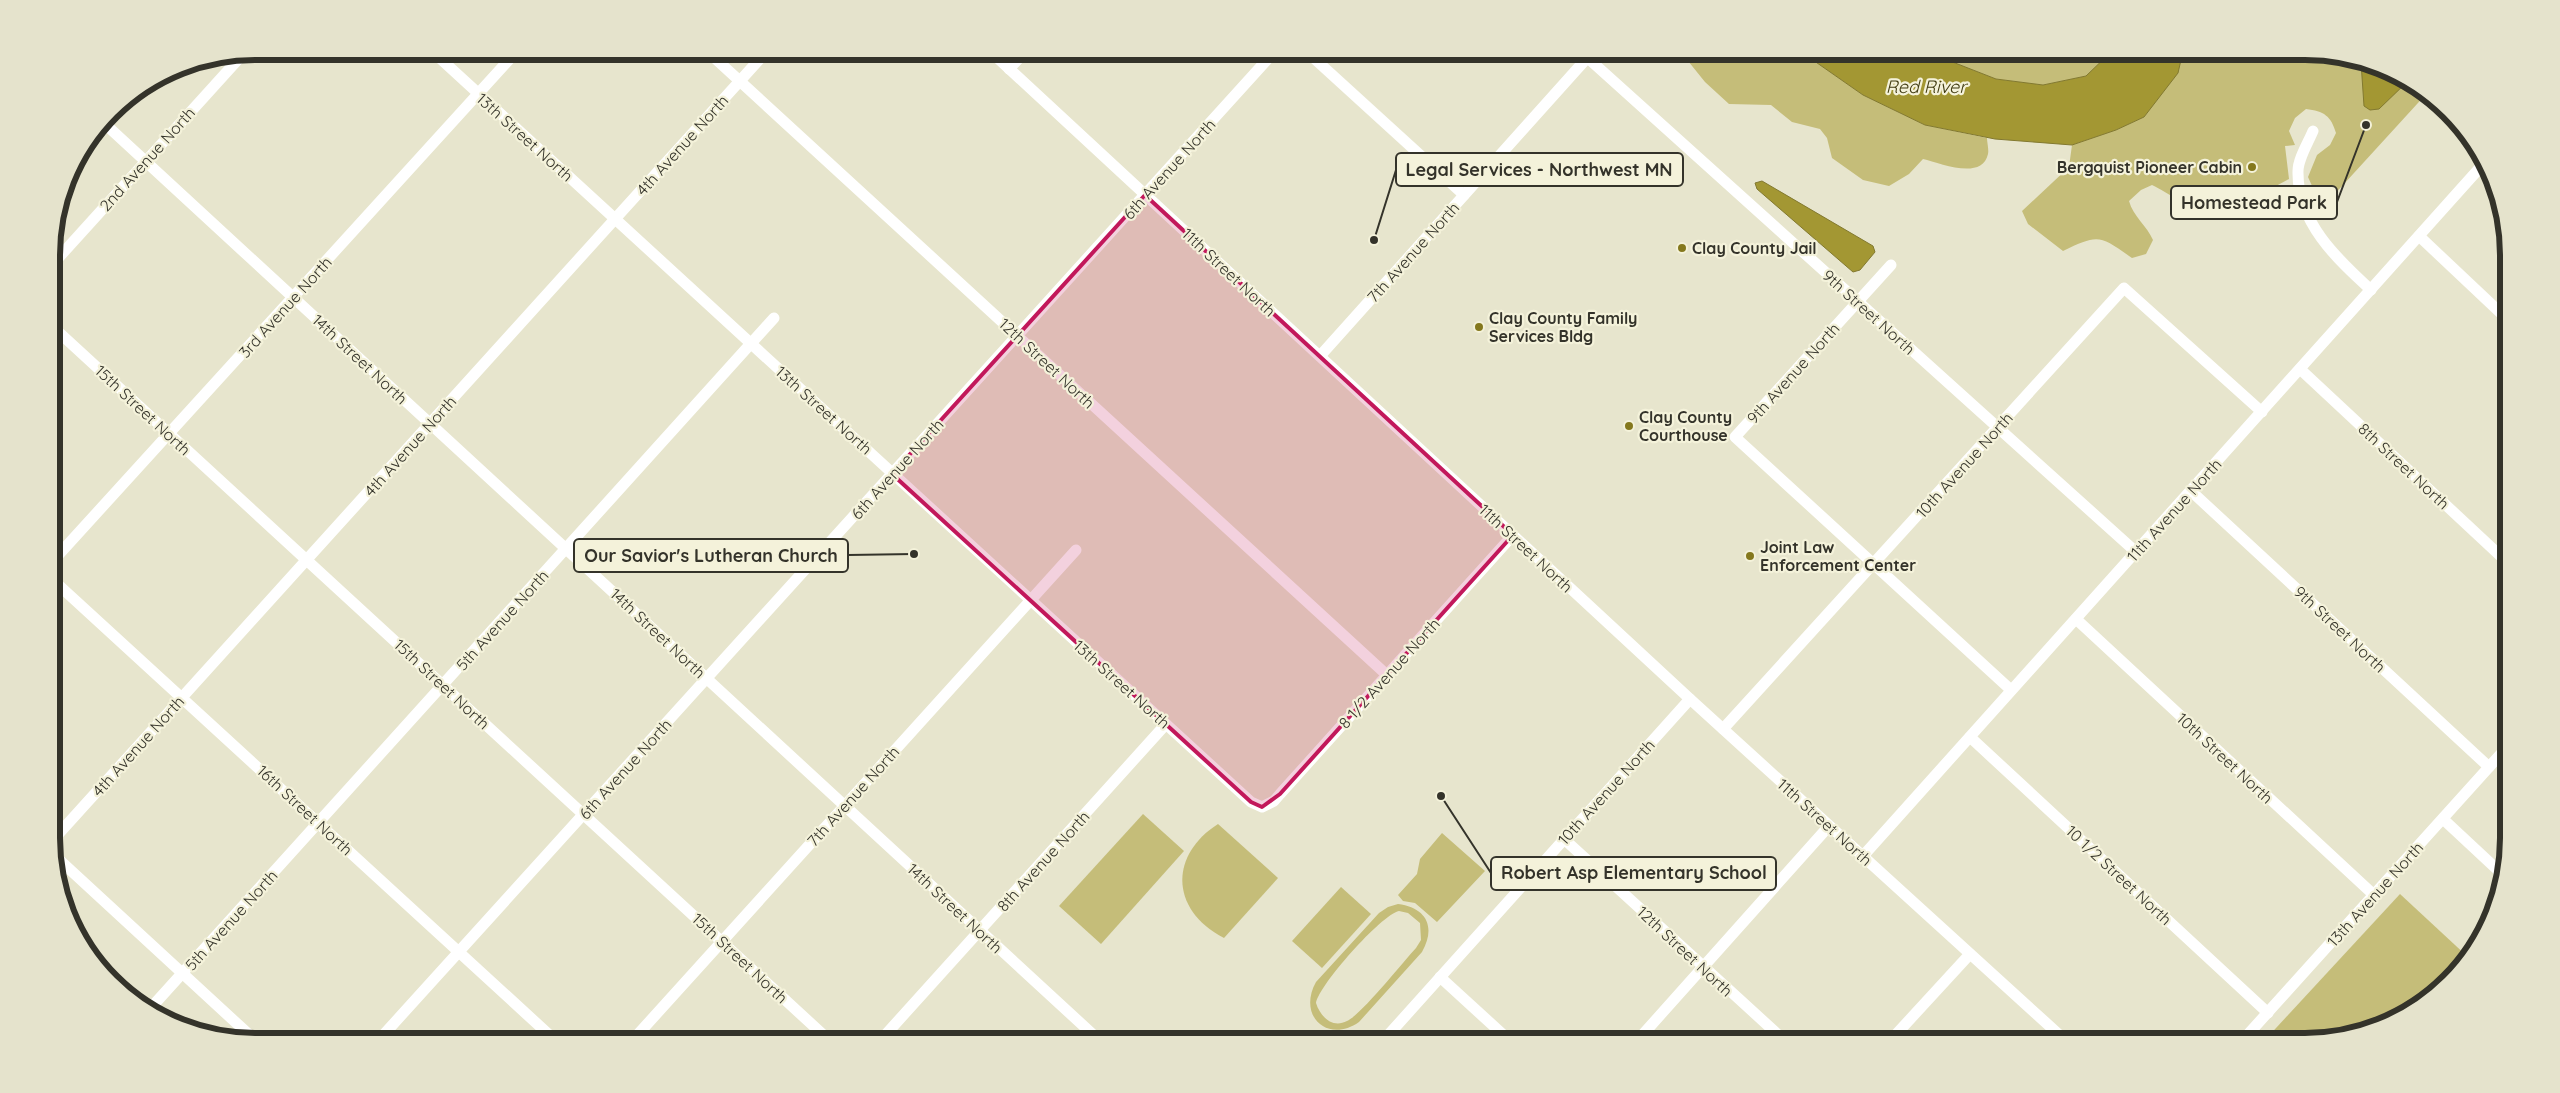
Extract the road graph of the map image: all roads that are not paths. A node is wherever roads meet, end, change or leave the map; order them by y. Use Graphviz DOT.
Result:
graph roads {
  1 [pos="442,60"];
  2 [pos="509,60"];
  3 [pos="717,60"];
  4 [pos="759,60"];
  5 [pos="999,60"];
  6 [pos="1018,60"];
  7 [pos="1267,60"];
  8 [pos="1316,60"];
  9 [pos="1580,60"];
  10 [pos="1590,60"];
  11 [pos="237,61"];
  12 [pos="1009,70"];
  13 [pos="740,81"];
  14 [pos="478,94"];
  15 [pos="108,126"];
  16 [pos="2313,131"];
  17 [pos="146,161"];
  18 [pos="2480,168"];
  19 [pos="1145,195"];
  20 [pos="1464,195"];
  21 [pos="615,219"];
  22 [pos="2419,236"];
  23 [pos="60,256"];
  24 [pos="1891,265"];
  25 [pos="2371,290"];
  26 [pos="293,297"];
  27 [pos="1857,302"];
  28 [pos="2500,313"];
  29 [pos="774,318"];
  30 [pos="60,333"];
  31 [pos="1017,336"];
  32 [pos="751,344"];
  33 [pos="1320,356"];
  34 [pos="2300,369"];
  35 [pos="2262,412"];
  36 [pos="430,423"];
  37 [pos="1999,427"];
  38 [pos="169,434"];
  39 [pos="892,474"];
  40 [pos="2191,491"];
  41 [pos="1512,535"];
  42 [pos="566,549"];
  43 [pos="1076,550"];
  44 [pos="2136,552"];
  45 [pos="60,553"];
  46 [pos="2500,556"];
  47 [pos="306,560"];
  48 [pos="1875,563"];
  49 [pos="60,586"];
  50 [pos="1031,600"];
  51 [pos="2076,619"];
  52 [pos="1388,676"];
  53 [pos="707,678"];
  54 [pos="443,685"];
  55 [pos="2011,690"];
  56 [pos="182,698"];
  57 [pos="1690,699"];
  58 [pos="1166,724"];
  59 [pos="1723,728"];
  60 [pos="1970,736"];
  61 [pos="2500,755"];
  62 [pos="2489,767"];
  63 [pos="845,806"];
  64 [pos="1262,807"];
  65 [pos="584,814"];
  66 [pos="2442,819"];
  67 [pos="318,823"];
  68 [pos="1830,826"];
  69 [pos="60,832"];
  70 [pos="1564,839"];
  71 [pos="1863,856"];
  72 [pos="62,862"];
  73 [pos="2497,869"];
  74 [pos="2375,896"];
  75 [pos="980,930"];
  76 [pos="722,941"];
  77 [pos="459,952"];
  78 [pos="1970,954"];
  79 [pos="1702,968"];
  80 [pos="183,974"];
  81 [pos="1440,978"];
  82 [pos="154,1005"];
  83 [pos="2268,1013"];
  84 [pos="247,1033"];
  85 [pos="385,1033"];
  86 [pos="547,1033"];
  87 [pos="639,1033"];
  88 [pos="821,1033"];
  89 [pos="887,1033"];
  90 [pos="1091,1033"];
  91 [pos="1390,1033"];
  92 [pos="1500,1033"];
  93 [pos="1645,1033"];
  94 [pos="1775,1033"];
  95 [pos="1897,1033"];
  96 [pos="2057,1033"];
  97 [pos="2249,1033"];
  1 -- 14 [label="street, 13th Street North"];
  2 -- 14 [label="street, 3rd Avenue North"];
  3 -- 13 [label="street, 12th Street North"];
  4 -- 13 [label="street, 4th Avenue North"];
  5 -- 12 [label="street, 11th Street North"];
  6 -- 12 [label="street"];
  7 -- 19 [label="street, 6th Avenue North"];
  8 -- 20 [label="street"];
  9 -- 20 [label="street, 7th Avenue North"];
  10 -- 27 [label="street, 9th Street North"];
  11 -- 17 [label="street, 2nd Avenue North"];
  12 -- 19 [label="street, 11th Street North"];
  13 -- 21 [label="street, 4th Avenue North"];
  13 -- 31 [label="street, 12th Street North"];
  14 -- 21 [label="street, 13th Street North"];
  14 -- 26 [label="street, 3rd Avenue North"];
  15 -- 17 [label="street, 14th Street North"];
  16 -- 25 [label="street"];
  17 -- 23 [label="street, 2nd Avenue North"];
  17 -- 26 [label="street, 14th Street North"];
  18 -- 22 [label="street, 11th Avenue North"];
  19 -- 31 [label="street, 6th Avenue North"];
  19 -- 33 [label="street, 11th Street North"];
  20 -- 33 [label="street, 7th Avenue North"];
  21 -- 32 [label="street, 13th Street North"];
  21 -- 36 [label="street, 4th Avenue North"];
  22 -- 25 [label="street, 11th Avenue North"];
  22 -- 28 [label="street"];
  24 -- 27 [label="street, 9th Avenue North"];
  25 -- 34 [label="street, 11th Avenue North"];
  26 -- 36 [label="street, 14th Street North"];
  26 -- 38 [label="street, 3rd Avenue North"];
  27 -- 37 [label="street, 9th Street North"];
  27 -- 48 [label="street, 9th Avenue North"];
  29 -- 32 [label="street, 5th Avenue North"];
  30 -- 38 [label="street, 15th Street North"];
  31 -- 39 [label="street, 6th Avenue North"];
  31 -- 52 [label="street, 12th Street North"];
  32 -- 39 [label="street, 13th Street North"];
  32 -- 42 [label="street, 5th Avenue North"];
  33 -- 41 [label="street, 11th Street North"];
  34 -- 35 [label="street, 11th Avenue North"];
  34 -- 46 [label="street, 8th Street North"];
  35 -- 37 [label="street, 10th Avenue North"];
  35 -- 40 [label="street, 11th Avenue North"];
  36 -- 42 [label="street, 14th Street North"];
  36 -- 47 [label="street, 4th Avenue North"];
  37 -- 44 [label="street, 9th Street North"];
  37 -- 48 [label="street, 10th Avenue North"];
  38 -- 45 [label="street, 3rd Avenue North"];
  38 -- 47 [label="street, 15th Street North"];
  39 -- 50 [label="street, 13th Street North"];
  39 -- 53 [label="street, 6th Avenue North"];
  40 -- 44 [label="street, 11th Avenue North"];
  40 -- 62 [label="street, 9th Street North"];
  41 -- 52 [label="street, 8 1/2 Avenue North"];
  41 -- 57 [label="street, 11th Street North"];
  42 -- 53 [label="street, 14th Street North"];
  42 -- 54 [label="street, 5th Avenue North"];
  43 -- 50 [label="street, 7th Avenue North"];
  44 -- 51 [label="street, 11th Avenue North"];
  47 -- 54 [label="street, 15th Street North"];
  47 -- 56 [label="street, 4th Avenue North"];
  48 -- 55 [label="street"];
  48 -- 59 [label="street, 10th Avenue North"];
  49 -- 56 [label="street, 16th Street North"];
  50 -- 58 [label="street, 13th Street North"];
  50 -- 63 [label="street, 7th Avenue North"];
  51 -- 55 [label="street, 11th Avenue North"];
  51 -- 74 [label="street, 10th Street North"];
  52 -- 64 [label="street, 8 1/2 Avenue North"];
  53 -- 63 [label="street, 14th Street North"];
  53 -- 65 [label="street, 6th Avenue North"];
  54 -- 65 [label="street, 15th Street North"];
  54 -- 67 [label="street, 5th Avenue North"];
  55 -- 60 [label="street, 11th Avenue North"];
  56 -- 67 [label="street, 16th Street North"];
  56 -- 69 [label="street, 4th Avenue North"];
  57 -- 59 [label="street, 11th Street North"];
  57 -- 70 [label="street, 10th Avenue North"];
  58 -- 64 [label="street, 13th Street North"];
  58 -- 75 [label="street, 8th Avenue North"];
  59 -- 68 [label="street, 11th Street North"];
  60 -- 71 [label="street, 11th Avenue North"];
  60 -- 83 [label="street, 10 1/2 Street North"];
  61 -- 62 [label="street, 13th Avenue North"];
  62 -- 66 [label="street, 13th Avenue North"];
  63 -- 75 [label="street, 14th Street North"];
  63 -- 76 [label="street, 7th Avenue North"];
  65 -- 76 [label="street, 15th Street North"];
  65 -- 77 [label="street, 6th Avenue North"];
  66 -- 73 [label="street"];
  66 -- 74 [label="street, 13th Avenue North"];
  67 -- 77 [label="street, 16th Street North"];
  67 -- 80 [label="street, 5th Avenue North"];
  68 -- 71 [label="street, 11th Street North"];
  68 -- 79 [label="street"];
  70 -- 79 [label="street, 12th Street North"];
  70 -- 81 [label="street, 10th Avenue North"];
  71 -- 78 [label="street, 11th Street North"];
  72 -- 80 [label="street"];
  74 -- 83 [label="street, 13th Avenue North"];
  75 -- 89 [label="street, 8th Avenue North"];
  75 -- 90 [label="street, 14th Street North"];
  76 -- 87 [label="street, 7th Avenue North"];
  76 -- 88 [label="street, 15th Street North"];
  77 -- 85 [label="street, 6th Avenue North"];
  77 -- 86 [label="street, 16th Street North"];
  78 -- 95 [label="street"];
  78 -- 96 [label="street, 11th Street North"];
  79 -- 93 [label="street"];
  79 -- 94 [label="street, 12th Street North"];
  80 -- 82 [label="street, 5th Avenue North"];
  80 -- 84 [label="street"];
  81 -- 91 [label="street, 10th Avenue North"];
  81 -- 92 [label="street"];
  83 -- 97 [label="street, 13th Avenue North"];
}
